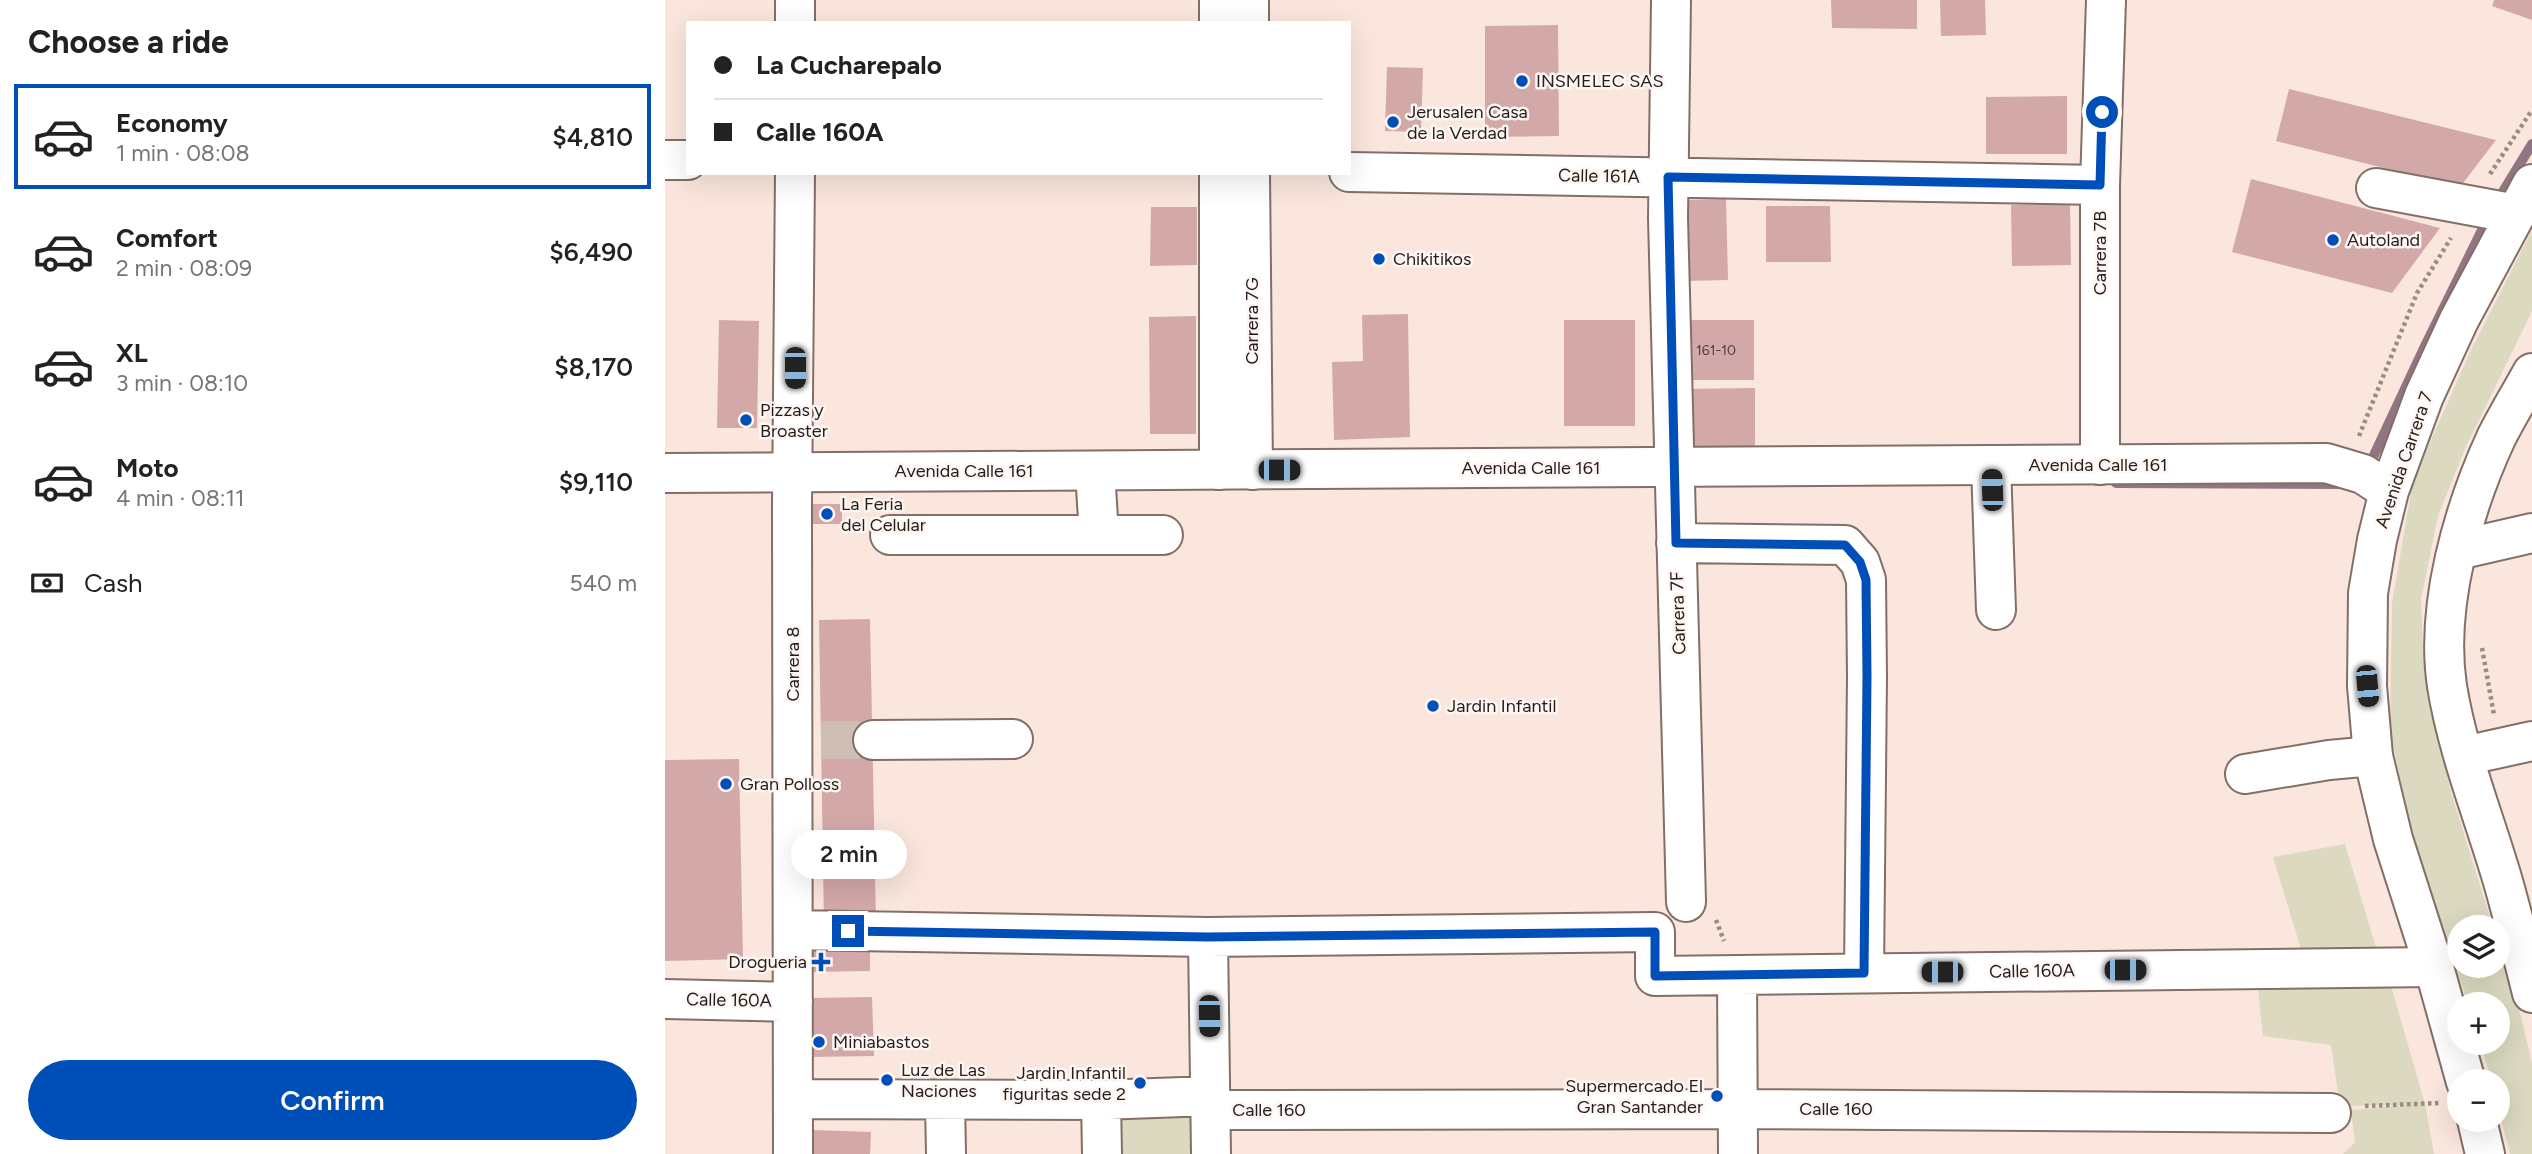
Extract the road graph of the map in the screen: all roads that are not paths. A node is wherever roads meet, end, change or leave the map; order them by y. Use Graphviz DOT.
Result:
graph roads {
  1 [pos="795,0"];
  2 [pos="1219,0"];
  3 [pos="1249,0"];
  4 [pos="1671,0"];
  5 [pos="2106,0"];
  6 [pos="795,21"];
  7 [pos="1219,21"];
  8 [pos="1249,21"];
  9 [pos="665,160"];
  10 [pos="686,160"];
  11 [pos="1351,172"];
  12 [pos="795,175"];
  13 [pos="1219,175"];
  14 [pos="1250,175"];
  15 [pos="1668,177"];
  16 [pos="2100,185"];
  17 [pos="2376,188"];
  18 [pos="2524,199"];
  19 [pos="2532,373"];
  20 [pos="2101,465"];
  21 [pos="1991,466"];
  22 [pos="1675,467"];
  23 [pos="1236,470"];
  24 [pos="1095,471"];
  25 [pos="794,472"];
  26 [pos="665,473"];
  27 [pos="2389,491"];
  28 [pos="2532,533"];
  29 [pos="890,535"];
  30 [pos="1099,535"];
  31 [pos="1163,535"];
  32 [pos="1676,543"];
  33 [pos="2458,550"];
  34 [pos="1996,610"];
  35 [pos="1013,739"];
  36 [pos="873,740"];
  37 [pos="2499,748"];
  38 [pos="2373,756"];
  39 [pos="2245,774"];
  40 [pos="1686,902"];
  41 [pos="793,930"];
  42 [pos="1208,937"];
  43 [pos="2434,967"];
  44 [pos="1864,973"];
  45 [pos="1737,975"];
  46 [pos="2532,993"];
  47 [pos="665,999"];
  48 [pos="793,1002"];
  49 [pos="2457,1069"];
  50 [pos="793,1099"];
  51 [pos="1101,1100"];
  52 [pos="945,1101"];
  53 [pos="1210,1103"];
  54 [pos="1739,1109"];
  55 [pos="2331,1113"];
  56 [pos="2476,1132"];
  57 [pos="793,1154"];
  58 [pos="946,1154"];
  59 [pos="1102,1154"];
  60 [pos="1211,1154"];
  61 [pos="1738,1154"];
  62 [pos="2485,1154"];
  1 -- 6 [label="street"];
  2 -- 7 [label="street"];
  3 -- 8 [label="street"];
  4 -- 15 [label="street, Carrera 7F"];
  5 -- 16 [label="street, Carrera 7B"];
  9 -- 10 [label="street"];
  11 -- 15 [label="street, Calle 161A"];
  12 -- 25 [label="street, Carrera 8"];
  13 -- 23 [label="street, Carrera 7G"];
  14 -- 23 [label="street, Carrera 7G"];
  15 -- 16 [label="street, Calle 161A"];
  15 -- 22 [label="street, Carrera 7F"];
  16 -- 20 [label="street, Carrera 7B"];
  17 -- 18 [label="street"];
  18 -- 27 [label="street, Avenida Carrera 7"];
  19 -- 33 [label="street"];
  20 -- 21 [label="street, Avenida Calle 161"];
  20 -- 27 [label="street, Avenida Calle 161"];
  21 -- 22 [label="street, Avenida Calle 161"];
  21 -- 34 [label="street"];
  22 -- 23 [label="street, Avenida Calle 161"];
  22 -- 32 [label="street, Carrera 7F"];
  23 -- 24 [label="street, Avenida Calle 161"];
  24 -- 25 [label="street, Avenida Calle 161"];
  24 -- 30 [label="street"];
  25 -- 26 [label="street, Avenida Calle 161"];
  25 -- 41 [label="street, Carrera 8"];
  27 -- 38 [label="street, Avenida Carrera 7"];
  28 -- 33 [label="street"];
  29 -- 30 [label="street"];
  30 -- 31 [label="street"];
  32 -- 40 [label="street, Carrera 7F"];
  32 -- 44 [label="street"];
  33 -- 37 [label="street"];
  35 -- 36 [label="street"];
  37 -- 46 [label="street"];
  38 -- 39 [label="street"];
  38 -- 43 [label="street, Avenida Carrera 7"];
  41 -- 42 [label="street, Calle 160A"];
  41 -- 48 [label="street, Carrera 8"];
  42 -- 45 [label="street, Calle 160A"];
  42 -- 53 [label="street"];
  43 -- 44 [label="street, Calle 160A"];
  43 -- 49 [label="street, Avenida Carrera 7"];
  44 -- 45 [label="street, Calle 160A"];
  45 -- 54 [label="street"];
  47 -- 48 [label="street, Calle 160A"];
  48 -- 50 [label="street, Carrera 8"];
  50 -- 52 [label="street, Calle 160"];
  50 -- 57 [label="street, Carrera 8"];
  51 -- 52 [label="street, Calle 160"];
  51 -- 53 [label="street, Calle 160"];
  51 -- 59 [label="street"];
  52 -- 58 [label="street"];
  53 -- 54 [label="street, Calle 160"];
  53 -- 60 [label="street"];
  54 -- 55 [label="street, Calle 160"];
  54 -- 61 [label="street"];
  56 -- 62 [label="street, Avenida Carrera 7"];
}
